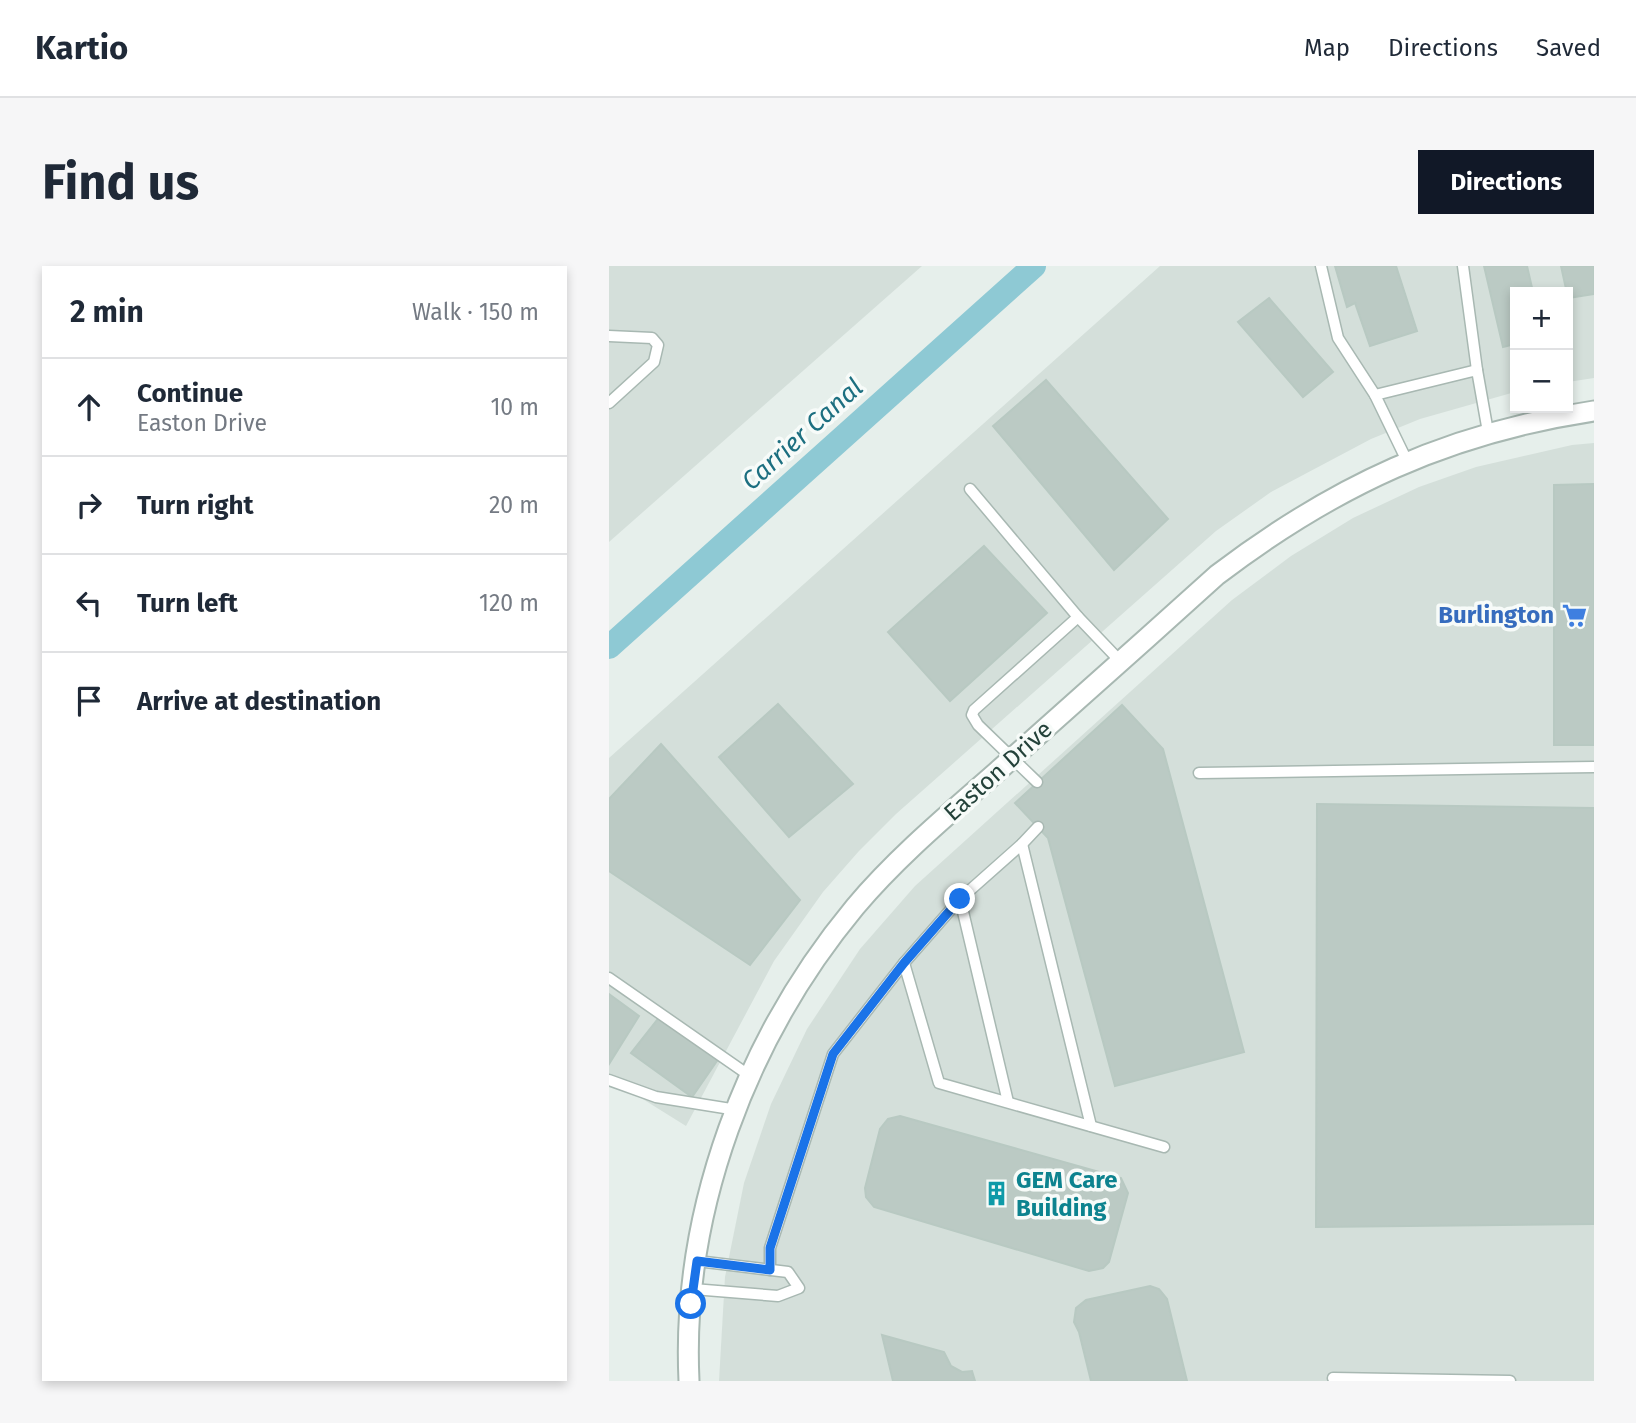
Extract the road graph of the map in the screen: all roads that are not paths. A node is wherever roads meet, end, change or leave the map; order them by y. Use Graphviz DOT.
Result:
graph roads {
  1 [pos="1321,266"];
  2 [pos="1462,266"];
  3 [pos="609,337"];
  4 [pos="1477,370"];
  5 [pos="1375,395"];
  6 [pos="609,403"];
  7 [pos="1594,411"];
  8 [pos="1488,432"];
  9 [pos="1407,461"];
  10 [pos="970,489"];
  11 [pos="1078,617"];
  12 [pos="1120,661"];
  13 [pos="1013,757"];
  14 [pos="1594,767"];
  15 [pos="1199,773"];
  16 [pos="1037,782"];
  17 [pos="1038,827"];
  18 [pos="1022,844"];
  19 [pos="960,899"];
  20 [pos="904,963"];
  21 [pos="609,978"];
  22 [pos="750,1076"];
  23 [pos="609,1080"];
  24 [pos="1008,1102"];
  25 [pos="737,1110"];
  26 [pos="1091,1126"];
  27 [pos="1164,1147"];
  28 [pos="697,1261"];
  29 [pos="770,1270"];
  30 [pos="693,1289"];
  31 [pos="1333,1378"];
  32 [pos="689,1381"];
  33 [pos="1510,1381"];
  1 -- 5 [label="lane"];
  2 -- 4 [label="lane"];
  3 -- 6 [label="lane"];
  4 -- 5 [label="lane"];
  4 -- 8 [label="lane"];
  5 -- 9 [label="lane"];
  7 -- 8 [label="street, Easton Drive"];
  8 -- 9 [label="street, Easton Drive"];
  9 -- 12 [label="street, Easton Drive"];
  10 -- 11 [label="lane"];
  11 -- 12 [label="lane"];
  11 -- 13 [label="lane"];
  12 -- 13 [label="street, Easton Drive"];
  13 -- 16 [label="lane"];
  13 -- 22 [label="street, Easton Drive"];
  14 -- 15 [label="lane"];
  17 -- 18 [label="lane"];
  18 -- 19 [label="lane"];
  18 -- 26 [label="lane"];
  19 -- 20 [label="lane"];
  19 -- 24 [label="lane"];
  20 -- 24 [label="lane"];
  20 -- 29 [label="lane"];
  21 -- 22 [label="lane"];
  22 -- 25 [label="street, Easton Drive"];
  23 -- 25 [label="lane"];
  24 -- 26 [label="lane"];
  25 -- 28 [label="street, Easton Drive"];
  26 -- 27 [label="lane"];
  28 -- 29 [label="lane"];
  28 -- 30 [label="street, Easton Drive"];
  29 -- 30 [label="lane"];
  30 -- 32 [label="street, Easton Drive"];
  31 -- 33 [label="lane"];
}
